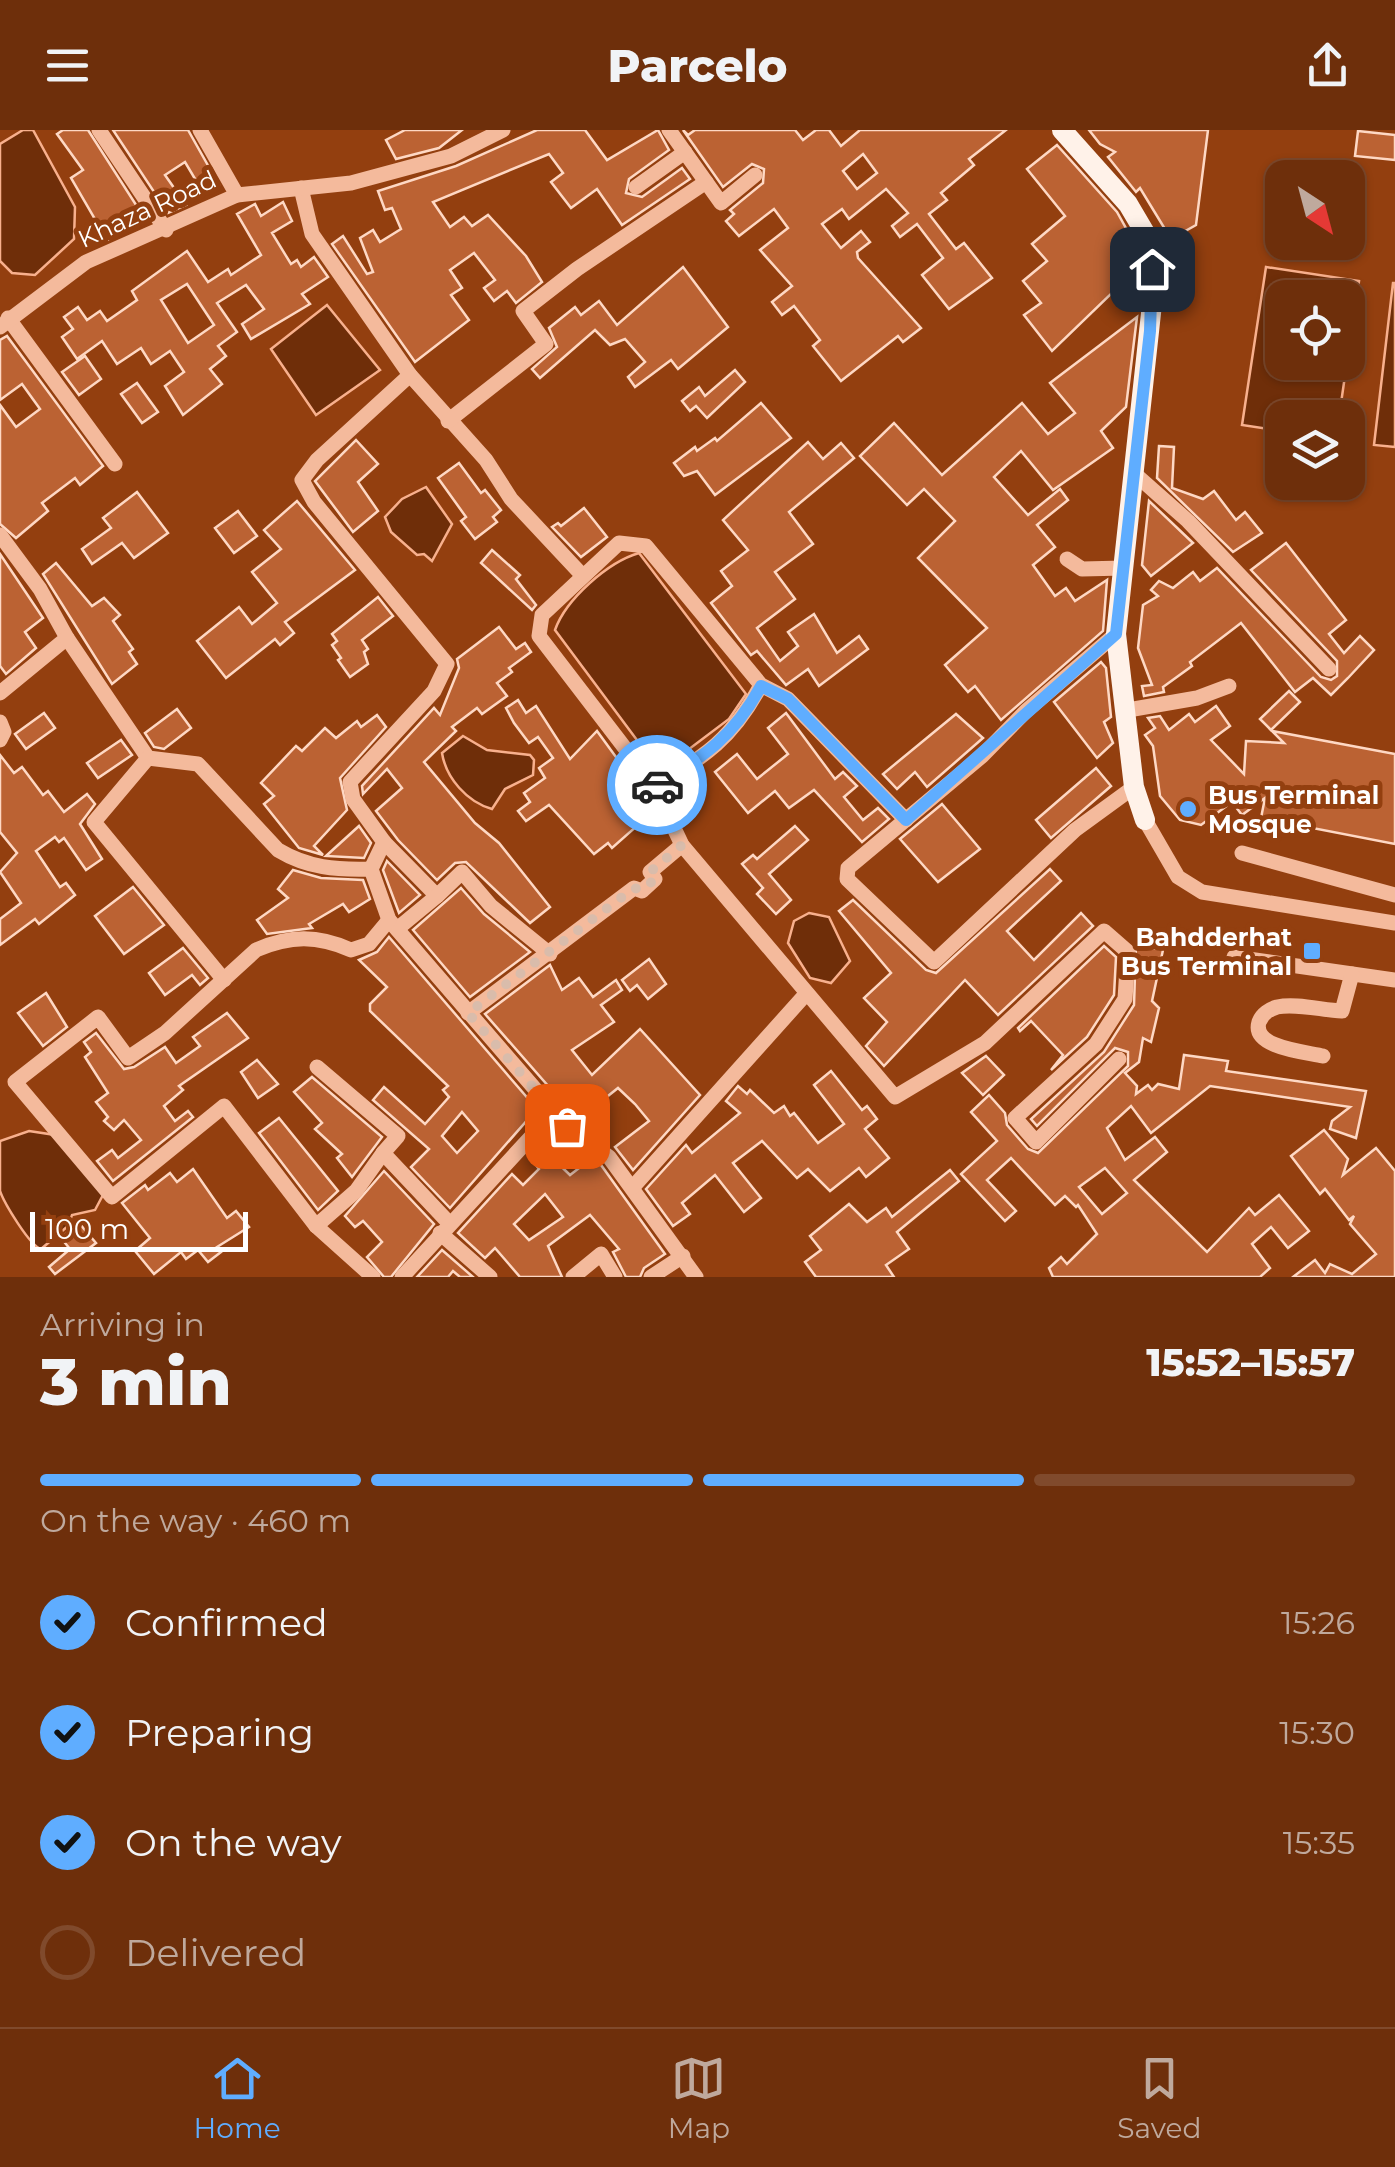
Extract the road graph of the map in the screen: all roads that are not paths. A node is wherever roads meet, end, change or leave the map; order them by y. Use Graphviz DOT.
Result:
graph roads {
  1 [pos="99,130"];
  2 [pos="200,130"];
  3 [pos="463,130"];
  4 [pos="504,130"];
  5 [pos="669,130"];
  6 [pos="1062,130"];
  7 [pos="472,146"];
  8 [pos="684,152"];
  9 [pos="756,175"];
  10 [pos="706,182"];
  11 [pos="636,187"];
  12 [pos="301,188"];
  13 [pos="237,195"];
  14 [pos="166,230"];
  15 [pos="4,322"];
  16 [pos="410,375"];
  17 [pos="448,421"];
  18 [pos="115,464"];
  19 [pos="1135,474"];
  20 [pos="0,535"];
  21 [pos="1067,559"];
  22 [pos="1124,568"];
  23 [pos="582,575"];
  24 [pos="1116,634"];
  25 [pos="67,638"];
  26 [pos="1329,669"];
  27 [pos="761,686"];
  28 [pos="1229,686"];
  29 [pos="0,693"];
  30 [pos="1128,710"];
  31 [pos="0,722"];
  32 [pos="0,740"];
  33 [pos="148,758"];
  34 [pos="654,786"];
  35 [pos="1134,788"];
  36 [pos="906,820"];
  37 [pos="1144,820"];
  38 [pos="384,842"];
  39 [pos="682,845"];
  40 [pos="1242,854"];
  41 [pos="370,869"];
  42 [pos="1395,894"];
  43 [pos="437,896"];
  44 [pos="1395,923"];
  45 [pos="393,924"];
  46 [pos="550,954"];
  47 [pos="1234,957"];
  48 [pos="1352,974"];
  49 [pos="224,980"];
  50 [pos="1395,980"];
  51 [pos="805,994"];
  52 [pos="468,1013"];
  53 [pos="1323,1056"];
  54 [pos="1119,1060"];
  55 [pos="317,1067"];
  56 [pos="554,1112"];
  57 [pos="382,1153"];
  58 [pos="633,1188"];
  59 [pos="316,1226"];
  60 [pos="445,1228"];
  61 [pos="683,1256"];
  62 [pos="374,1277"];
  63 [pos="402,1277"];
  64 [pos="490,1277"];
  65 [pos="572,1277"];
  66 [pos="615,1277"];
  67 [pos="651,1277"];
  68 [pos="696,1277"];
  1 -- 14 [label="street"];
  2 -- 13 [label="street"];
  3 -- 7 [label="street"];
  4 -- 7 [label="street, Khaza Road"];
  5 -- 8 [label="street"];
  6 -- 19 [label="main road"];
  7 -- 12 [label="street, Khaza Road"];
  8 -- 10 [label="street"];
  8 -- 11 [label="street"];
  9 -- 10 [label="street"];
  10 -- 17 [label="street"];
  12 -- 13 [label="street, Khaza Road"];
  12 -- 16 [label="street"];
  13 -- 14 [label="street, Khaza Road"];
  14 -- 15 [label="street, Khaza Road"];
  15 -- 18 [label="street"];
  16 -- 17 [label="street"];
  16 -- 38 [label="street"];
  17 -- 23 [label="street"];
  19 -- 22 [label="main road"];
  19 -- 26 [label="street"];
  20 -- 25 [label="street"];
  21 -- 22 [label="street"];
  22 -- 24 [label="main road"];
  23 -- 27 [label="street"];
  23 -- 34 [label="street"];
  24 -- 30 [label="main road"];
  24 -- 36 [label="street"];
  25 -- 29 [label="street"];
  25 -- 33 [label="street"];
  27 -- 34 [label="street"];
  27 -- 36 [label="street"];
  28 -- 30 [label="street"];
  30 -- 35 [label="main road"];
  31 -- 32 [label="street"];
  33 -- 41 [label="street"];
  33 -- 49 [label="street"];
  34 -- 39 [label="street"];
  35 -- 36 [label="street"];
  35 -- 37 [label="main road"];
  37 -- 44 [label="street"];
  38 -- 41 [label="street"];
  38 -- 43 [label="street"];
  39 -- 46 [label="street"];
  39 -- 51 [label="street"];
  40 -- 42 [label="street"];
  41 -- 45 [label="street"];
  43 -- 45 [label="street"];
  43 -- 46 [label="street"];
  45 -- 49 [label="street"];
  45 -- 52 [label="street"];
  46 -- 52 [label="street"];
  47 -- 48 [label="street"];
  48 -- 50 [label="street"];
  48 -- 53 [label="street"];
  49 -- 59 [label="street"];
  51 -- 54 [label="street"];
  51 -- 58 [label="street"];
  52 -- 56 [label="street"];
  55 -- 57 [label="street"];
  56 -- 58 [label="street"];
  56 -- 60 [label="street"];
  57 -- 59 [label="street"];
  57 -- 60 [label="street"];
  58 -- 61 [label="street"];
  59 -- 62 [label="street"];
  60 -- 63 [label="street"];
  60 -- 64 [label="street"];
  61 -- 67 [label="street"];
  61 -- 68 [label="street"];
  65 -- 66 [label="street"];
}
